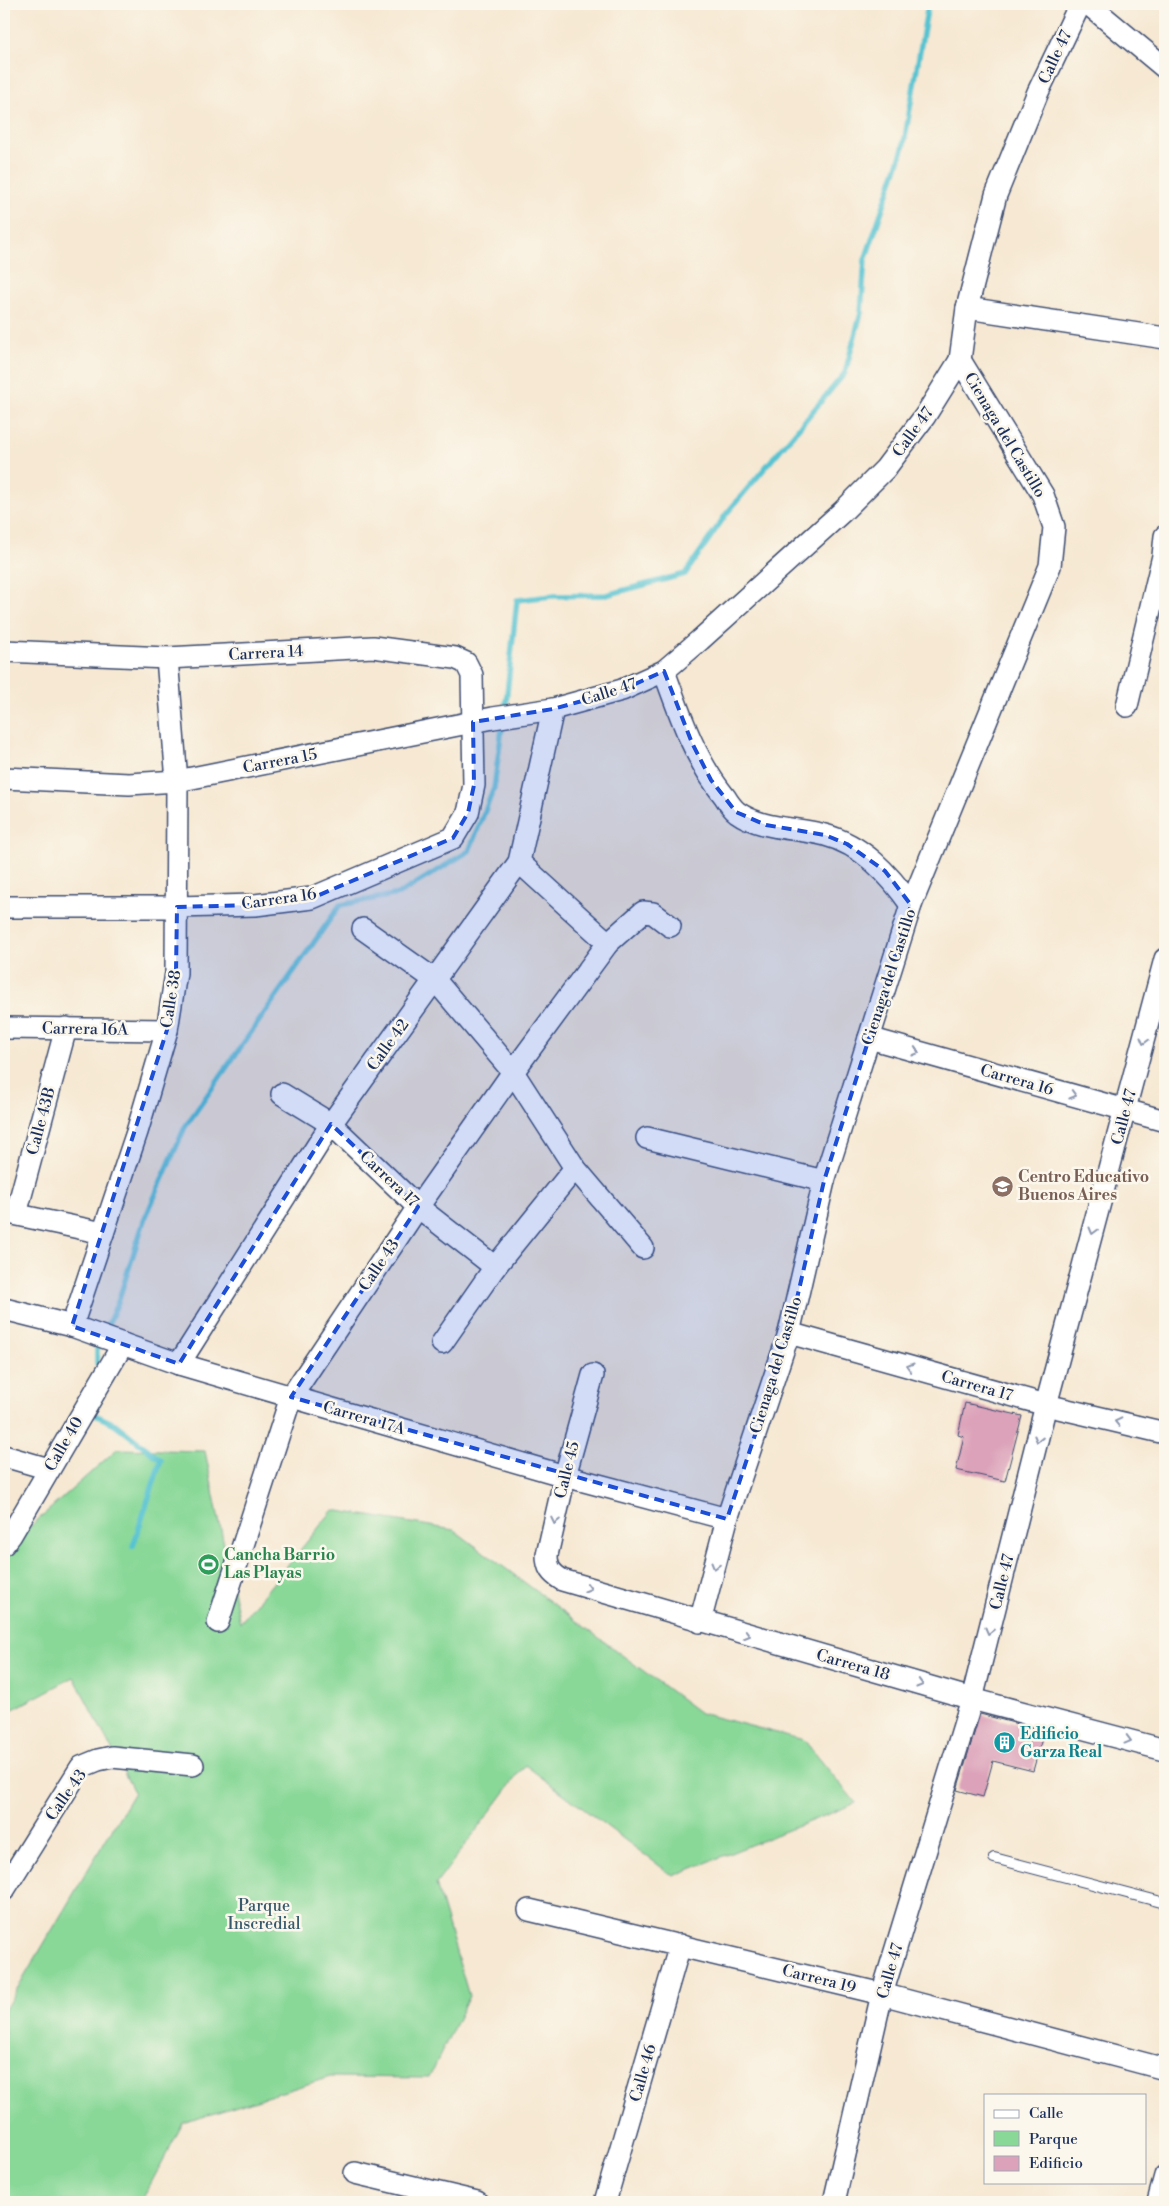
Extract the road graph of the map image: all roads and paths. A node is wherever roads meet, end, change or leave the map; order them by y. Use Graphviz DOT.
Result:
graph roads {
  1 [pos="1080,4"];
  2 [pos="1088,4"];
  3 [pos="1165,68"];
  4 [pos="967,308"];
  5 [pos="1165,338"];
  6 [pos="960,360"];
  7 [pos="1164,549"];
  8 [pos="4,651"];
  9 [pos="168,658"];
  10 [pos="664,671"];
  11 [pos="1127,706"];
  12 [pos="553,709"];
  13 [pos="483,720"];
  14 [pos="4,778"];
  15 [pos="177,781"];
  16 [pos="519,862"];
  17 [pos="911,905"];
  18 [pos="4,907"];
  19 [pos="177,907"];
  20 [pos="670,926"];
  21 [pos="362,928"];
  22 [pos="608,943"];
  23 [pos="1165,960"];
  24 [pos="435,980"];
  25 [pos="4,1028"];
  26 [pos="66,1028"];
  27 [pos="166,1030"];
  28 [pos="869,1038"];
  29 [pos="513,1072"];
  30 [pos="282,1094"];
  31 [pos="1126,1110"];
  32 [pos="1165,1121"];
  33 [pos="331,1124"];
  34 [pos="647,1138"];
  35 [pos="574,1168"];
  36 [pos="824,1182"];
  37 [pos="418,1207"];
  38 [pos="10,1213"];
  39 [pos="103,1233"];
  40 [pos="643,1248"];
  41 [pos="495,1267"];
  42 [pos="4,1309"];
  43 [pos="72,1326"];
  44 [pos="789,1333"];
  45 [pos="109,1339"];
  46 [pos="442,1343"];
  47 [pos="179,1364"];
  48 [pos="593,1375"];
  49 [pos="291,1397"];
  50 [pos="1046,1406"];
  51 [pos="1165,1434"];
  52 [pos="4,1456"];
  53 [pos="49,1469"];
  54 [pos="564,1476"];
  55 [pos="727,1519"];
  56 [pos="4,1544"];
  57 [pos="547,1566"];
  58 [pos="218,1622"];
  59 [pos="700,1622"];
  60 [pos="972,1699"];
  61 [pos="1165,1750"];
  62 [pos="193,1765"];
  63 [pos="994,1858"];
  64 [pos="4,1890"];
  65 [pos="1165,1903"];
  66 [pos="529,1910"];
  67 [pos="680,1945"];
  68 [pos="882,1994"];
  69 [pos="1165,2069"];
  70 [pos="355,2173"];
  71 [pos="1165,2176"];
  72 [pos="477,2202"];
  73 [pos="606,2202"];
  74 [pos="834,2202"];
  75 [pos="1158,2202"];
  1 -- 4 [label="street, Calle 47"];
  2 -- 3 [label="street"];
  4 -- 5 [label="street"];
  4 -- 6 [label="street, Calle 47"];
  6 -- 10 [label="street, Calle 47"];
  6 -- 17 [label="street, Cienaga del Castillo"];
  7 -- 11 [label="street"];
  8 -- 9 [label="street, Carrera 14"];
  9 -- 13 [label="street, Carrera 14"];
  9 -- 15 [label="street, Calle 38"];
  10 -- 12 [label="street, Calle 47"];
  10 -- 17 [label="street"];
  12 -- 13 [label="street, Carrera 15"];
  12 -- 16 [label="street, Calle 42"];
  13 -- 15 [label="street, Carrera 15"];
  13 -- 19 [label="street, Carrera 16"];
  14 -- 15 [label="street, Carrera 15"];
  15 -- 19 [label="street, Calle 38"];
  16 -- 22 [label="street"];
  16 -- 24 [label="street, Calle 42"];
  17 -- 28 [label="street, Cienaga del Castillo"];
  18 -- 19 [label="street, Carrera 16"];
  19 -- 27 [label="street, Calle 38"];
  20 -- 22 [label="street, Calle 43"];
  21 -- 24 [label="street"];
  22 -- 29 [label="street, Calle 43"];
  23 -- 31 [label="street, Calle 47, one-way"];
  24 -- 29 [label="street"];
  24 -- 33 [label="street, Calle 42"];
  25 -- 26 [label="street, Carrera 16A"];
  26 -- 27 [label="street, Carrera 16A"];
  26 -- 38 [label="street, Calle 43B"];
  27 -- 39 [label="street, Calle 38"];
  28 -- 31 [label="street, Carrera 16, one-way"];
  28 -- 36 [label="street, Cienaga del Castillo"];
  29 -- 35 [label="street"];
  29 -- 37 [label="street, Calle 43"];
  30 -- 33 [label="street, Carrera 17"];
  31 -- 32 [label="street, Carrera 16"];
  31 -- 50 [label="street, Calle 47, one-way"];
  33 -- 37 [label="street, Carrera 17"];
  33 -- 47 [label="street, Calle 42"];
  34 -- 36 [label="street"];
  35 -- 40 [label="street"];
  35 -- 41 [label="street"];
  36 -- 44 [label="street, Cienaga del Castillo"];
  37 -- 41 [label="street, Carrera 17"];
  37 -- 49 [label="street, Calle 43"];
  38 -- 39 [label="street"];
  39 -- 43 [label="street, Calle 38"];
  41 -- 46 [label="street"];
  42 -- 43 [label="street, Carrera 17A"];
  43 -- 45 [label="street, Carrera 17A"];
  50 -- 44 [label="street, Carrera 17, one-way"];
  44 -- 55 [label="street, Cienaga del Castillo"];
  45 -- 47 [label="street, Carrera 17A"];
  45 -- 53 [label="street, Calle 40"];
  47 -- 49 [label="street, Carrera 17A"];
  48 -- 54 [label="street, Calle 45"];
  49 -- 54 [label="street, Carrera 17A"];
  49 -- 58 [label="street, Calle 43"];
  51 -- 50 [label="street, Carrera 17, one-way"];
  50 -- 60 [label="street, Calle 47, one-way"];
  52 -- 53 [label="street"];
  53 -- 56 [label="street, Calle 40"];
  54 -- 55 [label="street, Carrera 17A"];
  54 -- 57 [label="street, Calle 45, one-way"];
  55 -- 59 [label="street, Cienaga del Castillo, one-way"];
  57 -- 59 [label="street, Carrera 18, one-way"];
  59 -- 60 [label="street, Carrera 18, one-way"];
  60 -- 61 [label="street, Carrera 18, one-way"];
  60 -- 68 [label="street, Calle 47"];
  62 -- 64 [label="street, Calle 43"];
  63 -- 65 [label="lane"];
  66 -- 67 [label="street, Carrera 19"];
  67 -- 68 [label="street, Carrera 19"];
  67 -- 73 [label="street, Calle 46"];
  68 -- 69 [label="street, Carrera 19"];
  68 -- 74 [label="street, Calle 47"];
  70 -- 72 [label="street"];
  71 -- 75 [label="street"];
}
